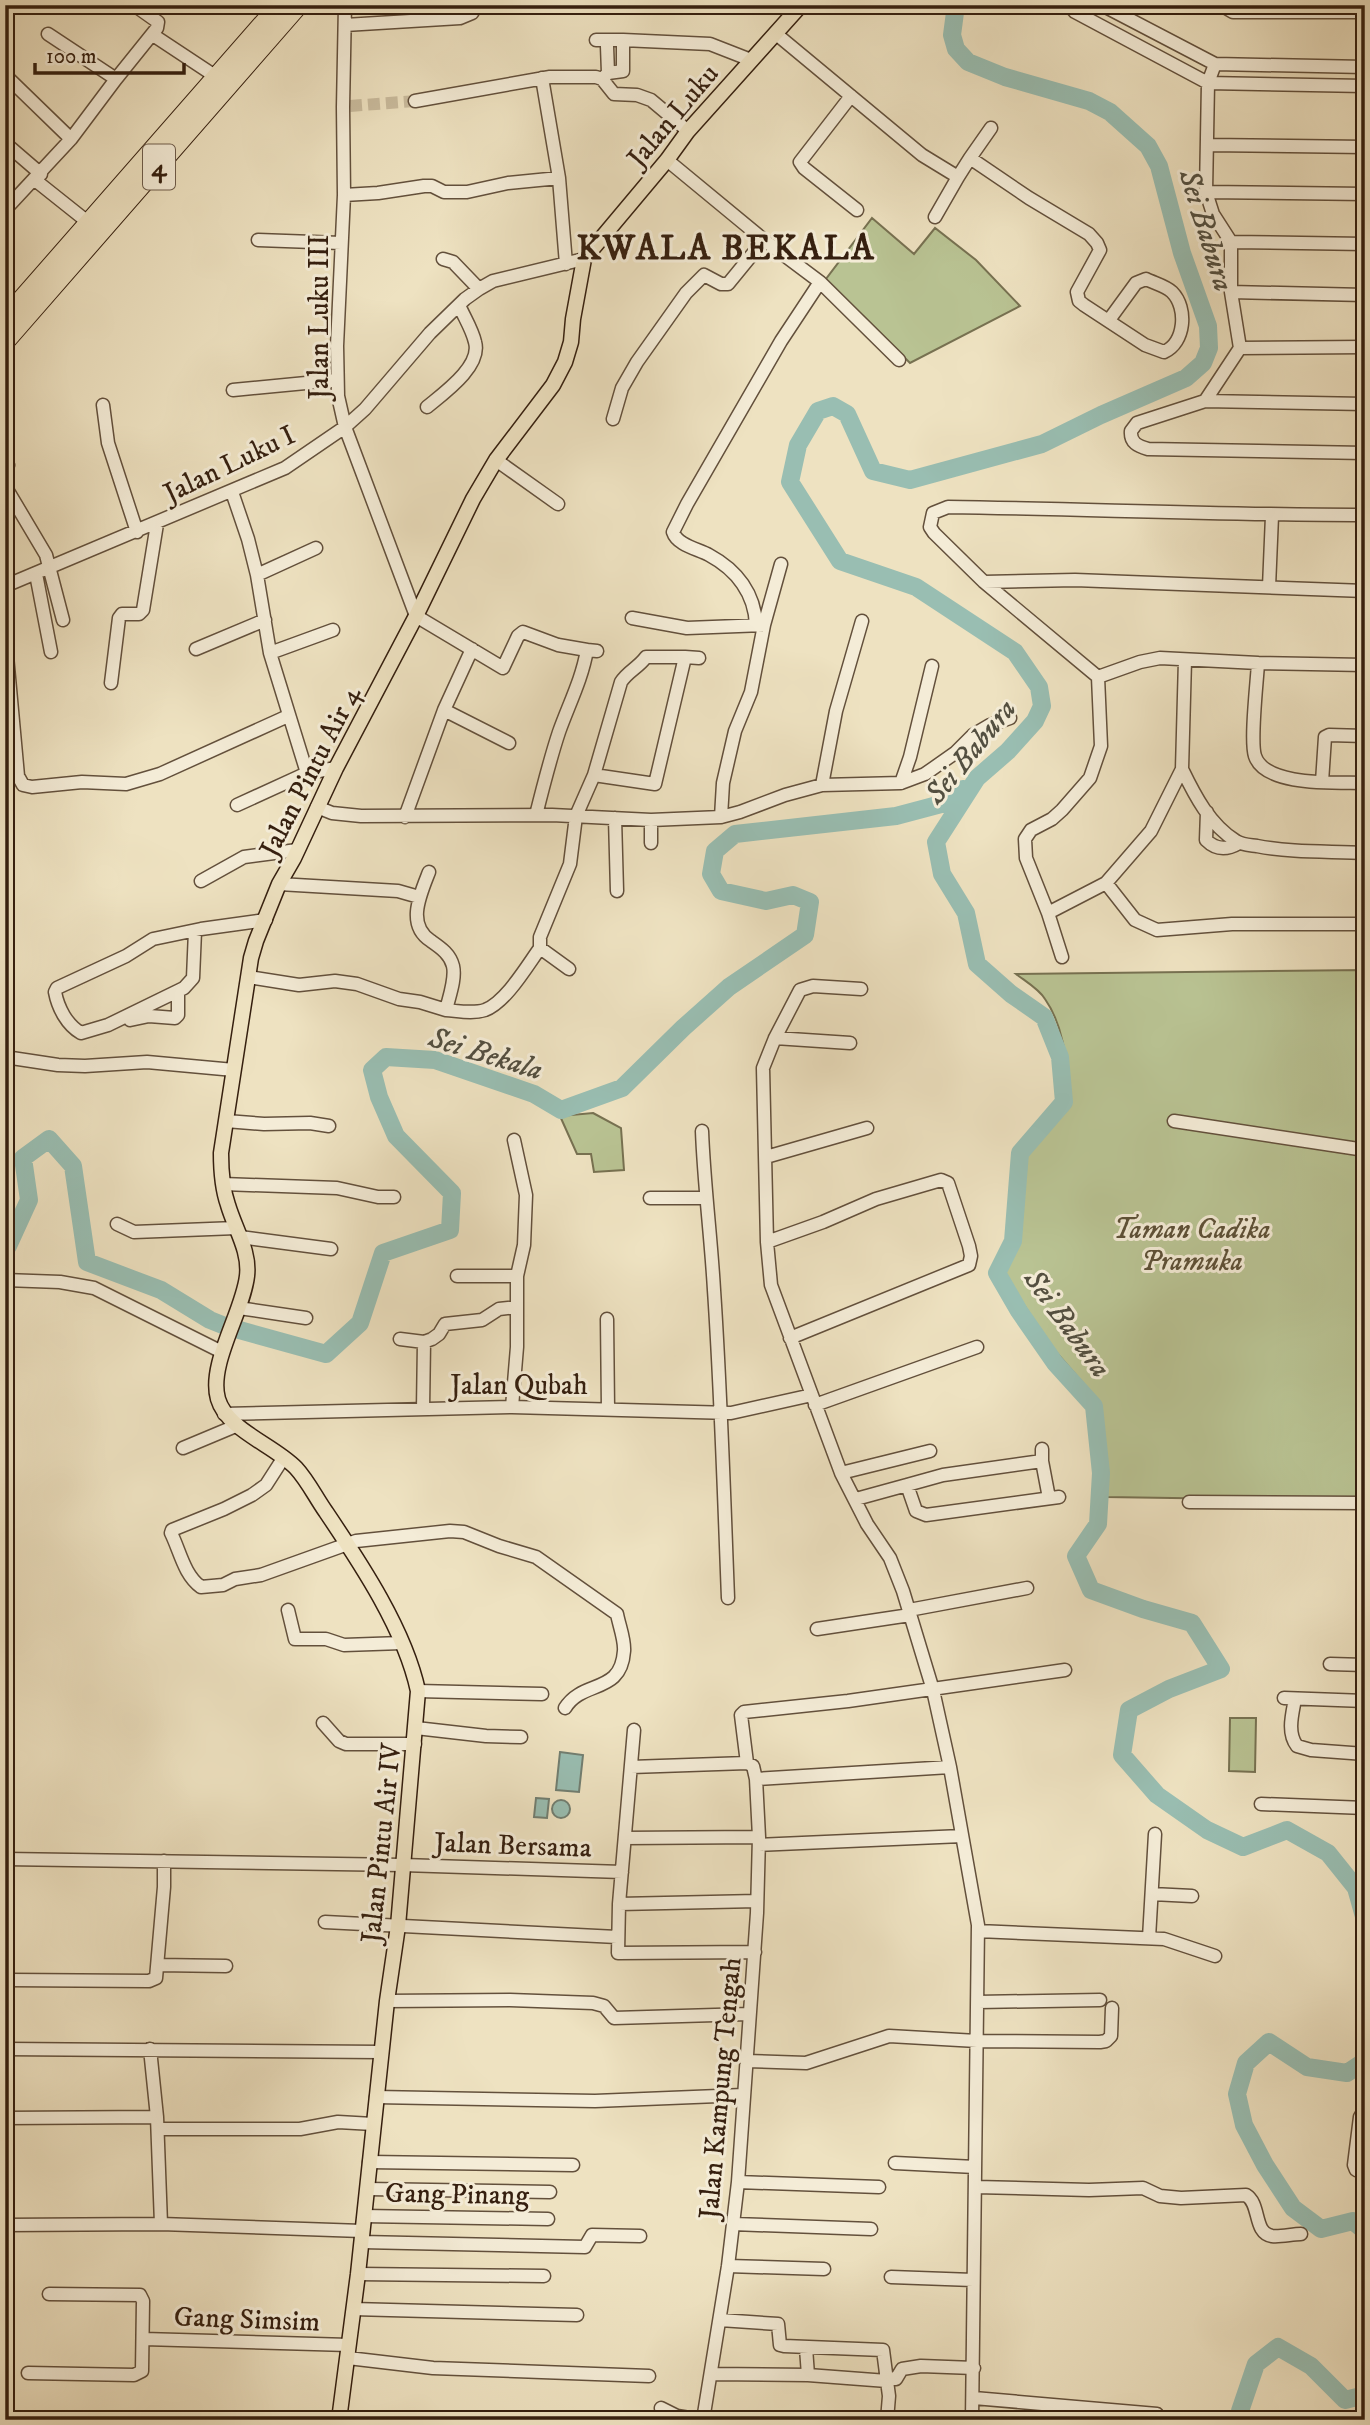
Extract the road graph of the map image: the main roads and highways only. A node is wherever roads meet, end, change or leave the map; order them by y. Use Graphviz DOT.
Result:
graph roads {
  1 [pos="279,5"];
  2 [pos="299,5"];
  3 [pos="801,5"];
  4 [pos="584,259"];
  5 [pos="9,320"];
  6 [pos="5,342"];
  7 [pos="224,1414"];
  8 [pos="339,2420"];
  1 -- 5 [label="highway, 4"];
  2 -- 5 [label="highway, 4"];
  3 -- 4 [label="main road, Jalan Luku"];
  4 -- 7 [label="main road, Jalan Pintu Air 4"];
  5 -- 6 [label="highway, 4"];
  7 -- 8 [label="main road, Jalan Pintu Air IV"];
}
